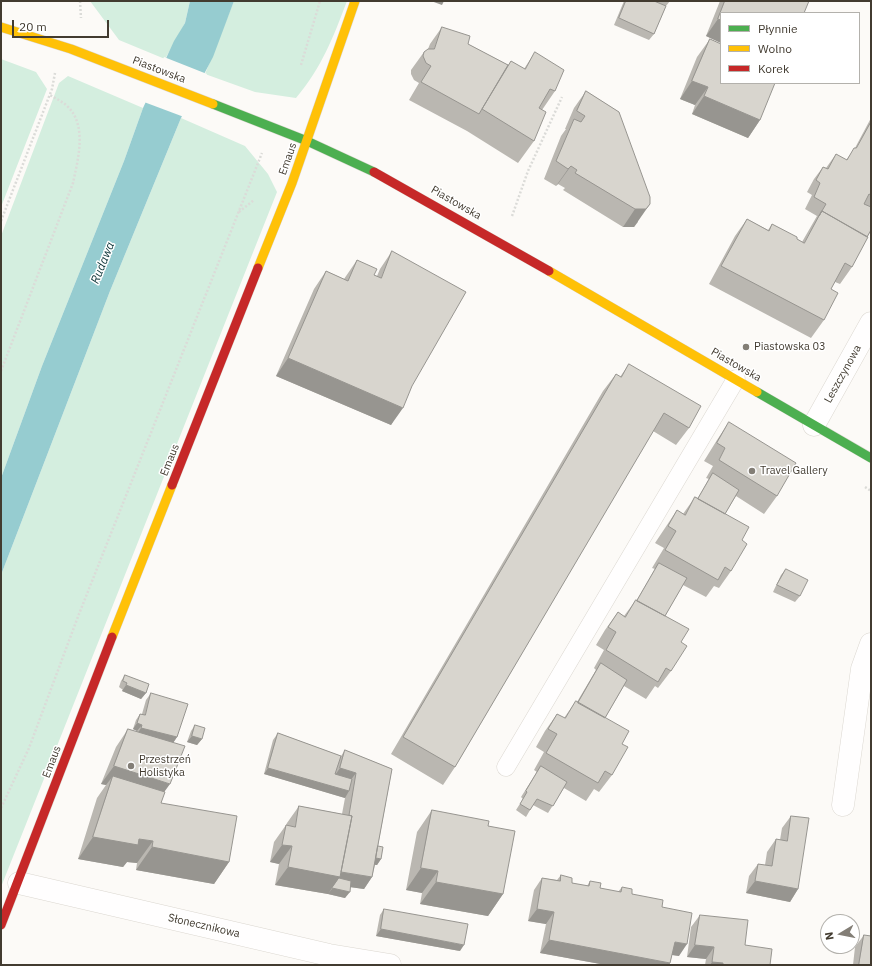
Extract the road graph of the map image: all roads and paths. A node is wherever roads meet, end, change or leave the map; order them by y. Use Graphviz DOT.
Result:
graph roads {
  1 [pos="80,1"];
  2 [pos="320,1"];
  3 [pos="355,1"];
  4 [pos="81,18"];
  5 [pos="1,27"];
  6 [pos="301,66"];
  7 [pos="52,89"];
  8 [pos="50,95"];
  9 [pos="562,97"];
  10 [pos="307,141"];
  11 [pos="263,151"];
  12 [pos="511,219"];
  13 [pos="1,221"];
  14 [pos="871,323"];
  15 [pos="1,371"];
  16 [pos="736,379"];
  17 [pos="814,425"];
  18 [pos="871,458"];
  19 [pos="871,644"];
  20 [pos="506,767"];
  21 [pos="842,805"];
  22 [pos="1,808"];
  23 [pos="18,883"];
  24 [pos="1,925"];
  25 [pos="390,965"];
  1 -- 4 [label="path"];
  2 -- 6 [label="path"];
  3 -- 10 [label="street, Emaus"];
  5 -- 10 [label="street, Piastowska"];
  7 -- 8 [label="path"];
  8 -- 13 [label="path"];
  8 -- 15 [label="path"];
  9 -- 12 [label="path"];
  10 -- 16 [label="street, Piastowska"];
  10 -- 23 [label="street, Emaus"];
  11 -- 22 [label="path"];
  14 -- 17 [label="street, Leszczynowa"];
  16 -- 17 [label="street, Piastowska"];
  16 -- 20 [label="lane"];
  17 -- 18 [label="street, Piastowska"];
  19 -- 21 [label="street"];
  23 -- 24 [label="street, Emaus"];
  23 -- 25 [label="street, Słonecznikowa"];
}
